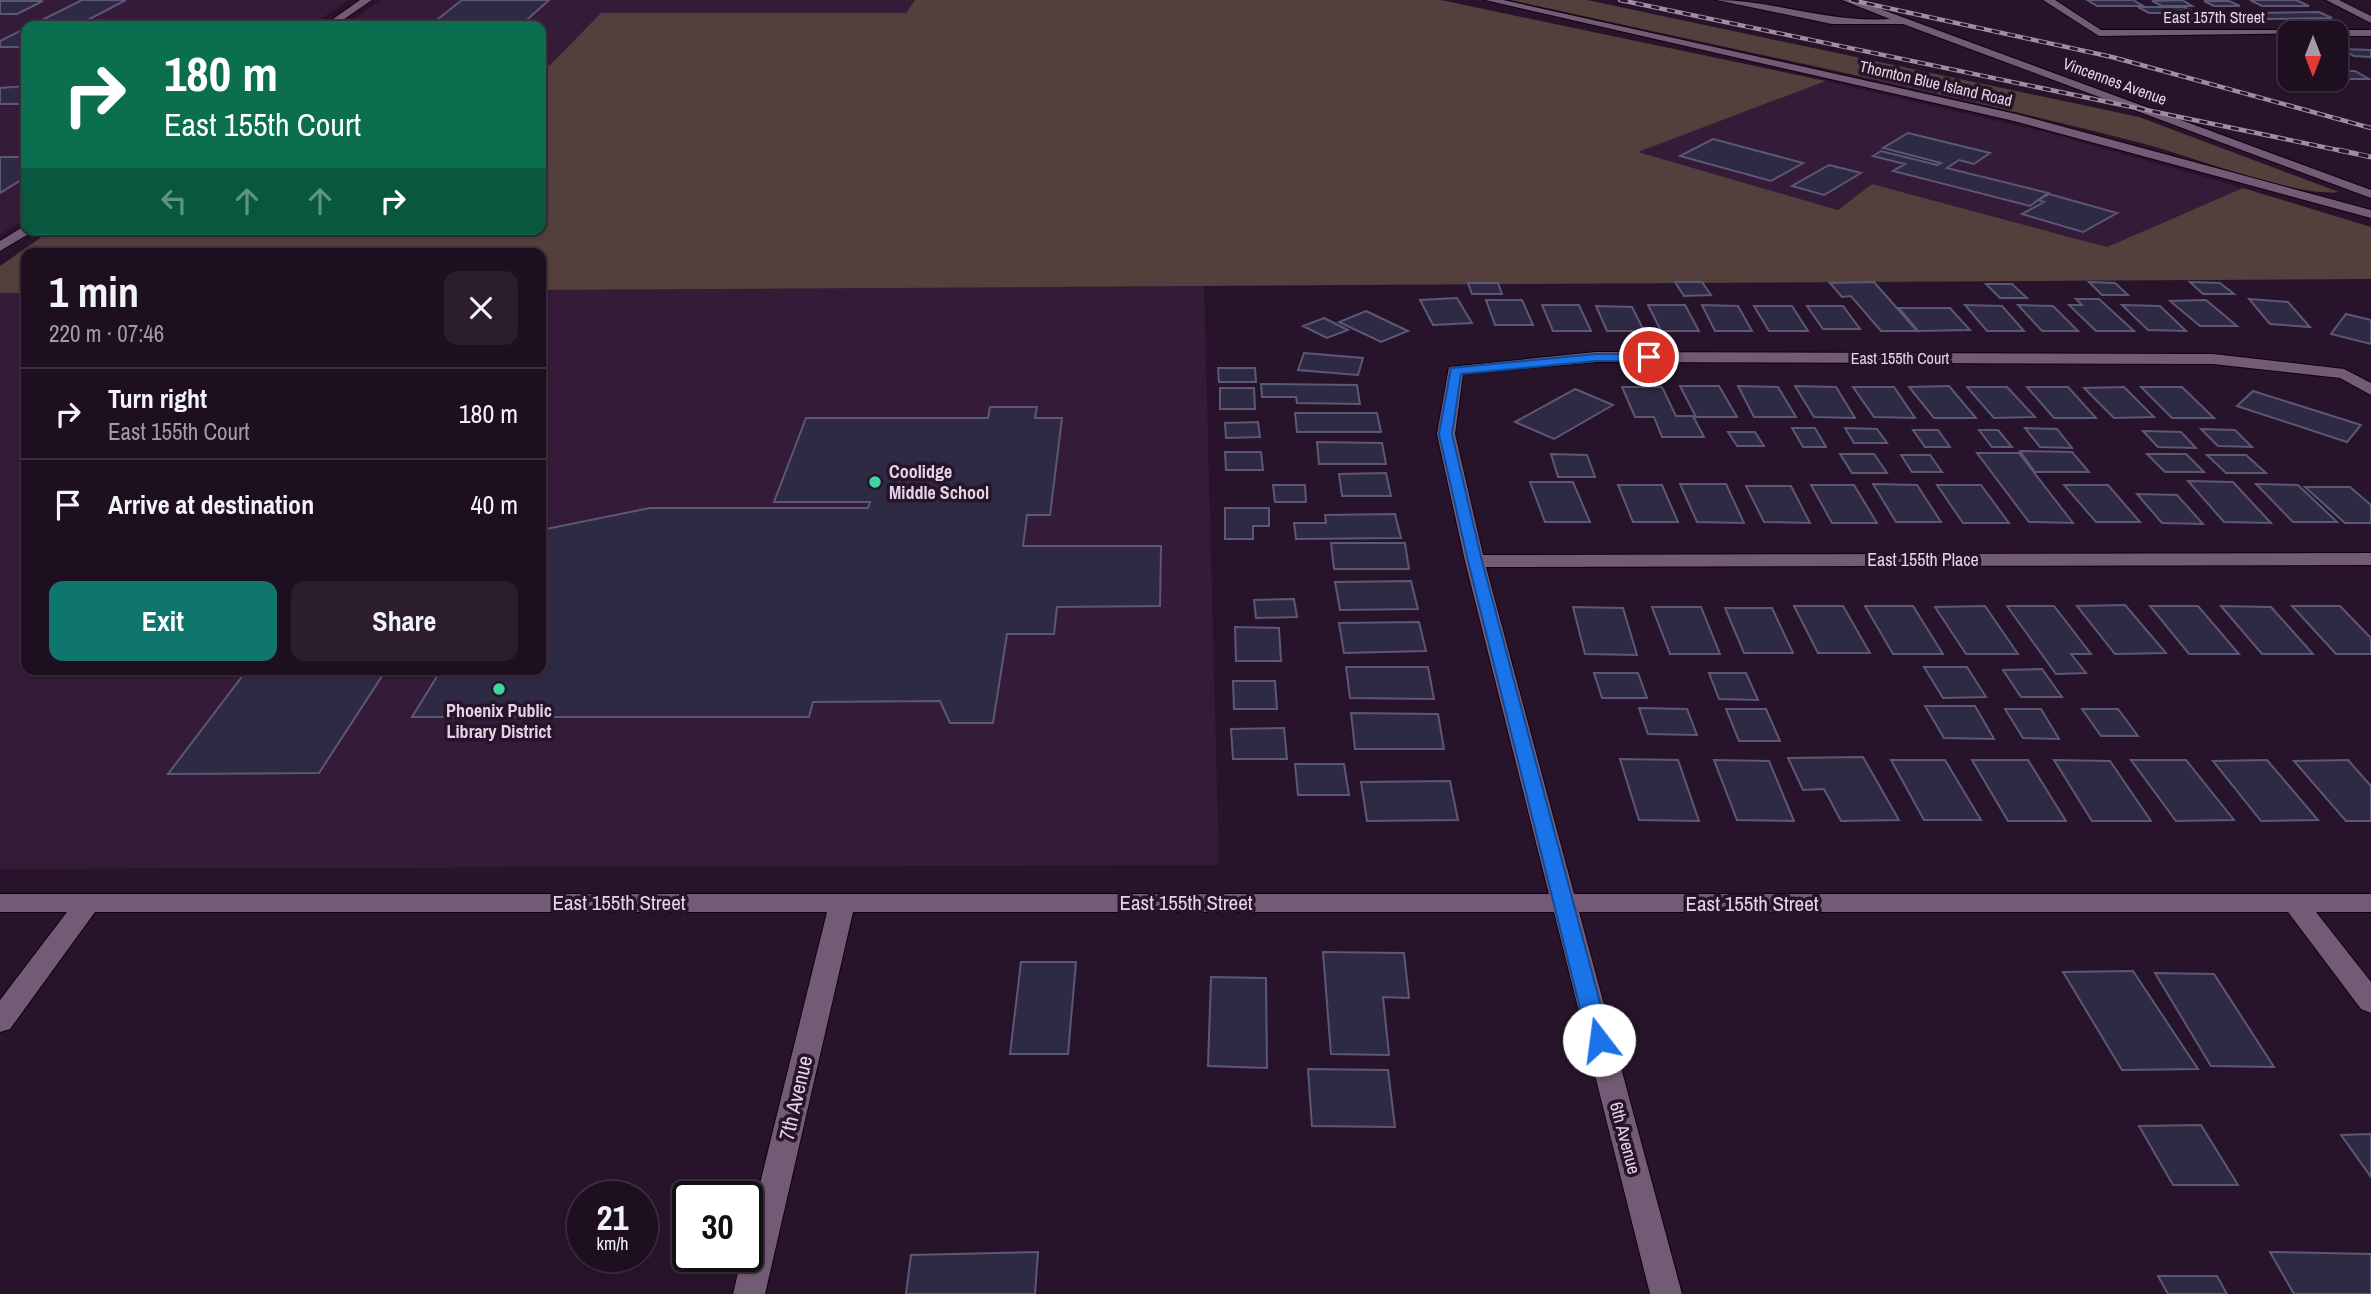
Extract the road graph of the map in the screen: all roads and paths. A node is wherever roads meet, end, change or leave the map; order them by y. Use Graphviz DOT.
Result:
graph roads {
  1 [pos="367,0"];
  2 [pos="1490,0"];
  3 [pos="1721,0"];
  4 [pos="1847,0"];
  5 [pos="2048,0"];
  6 [pos="2331,0"];
  7 [pos="2371,20"];
  8 [pos="336,21"];
  9 [pos="1905,22"];
  10 [pos="2371,33"];
  11 [pos="2371,194"];
  12 [pos="2371,214"];
  13 [pos="21,233"];
  14 [pos="0,247"];
  15 [pos="1455,370"];
  16 [pos="2371,390"];
  17 [pos="2371,559"];
  18 [pos="1475,561"];
  19 [pos="842,903"];
  20 [pos="2295,903"];
  21 [pos="2371,903"];
  22 [pos="0,904"];
  23 [pos="88,904"];
  24 [pos="1563,904"];
  25 [pos="2371,1002"];
  26 [pos="0,1021"];
  27 [pos="750,1294"];
  28 [pos="1666,1294"];
  1 -- 8 [label="street"];
  2 -- 12 [label="street, Thornton Blue Island Road"];
  3 -- 9 [label="street"];
  4 -- 9 [label="street, Vincennes Avenue"];
  5 -- 10 [label="street, East 157th Street"];
  6 -- 7 [label="street"];
  9 -- 11 [label="street, Vincennes Avenue"];
  13 -- 14 [label="street"];
  15 -- 16 [label="street, East 155th Court"];
  15 -- 18 [label="street, 6th Avenue"];
  17 -- 18 [label="street, East 155th Place"];
  18 -- 24 [label="street, 6th Avenue"];
  19 -- 23 [label="street, East 155th Street"];
  19 -- 24 [label="street, East 155th Street"];
  19 -- 27 [label="street, 7th Avenue"];
  20 -- 21 [label="street, East 155th Street"];
  20 -- 24 [label="street, East 155th Street"];
  20 -- 25 [label="street"];
  22 -- 23 [label="street, East 155th Street"];
  23 -- 26 [label="street"];
  24 -- 28 [label="street, 6th Avenue"];
}
